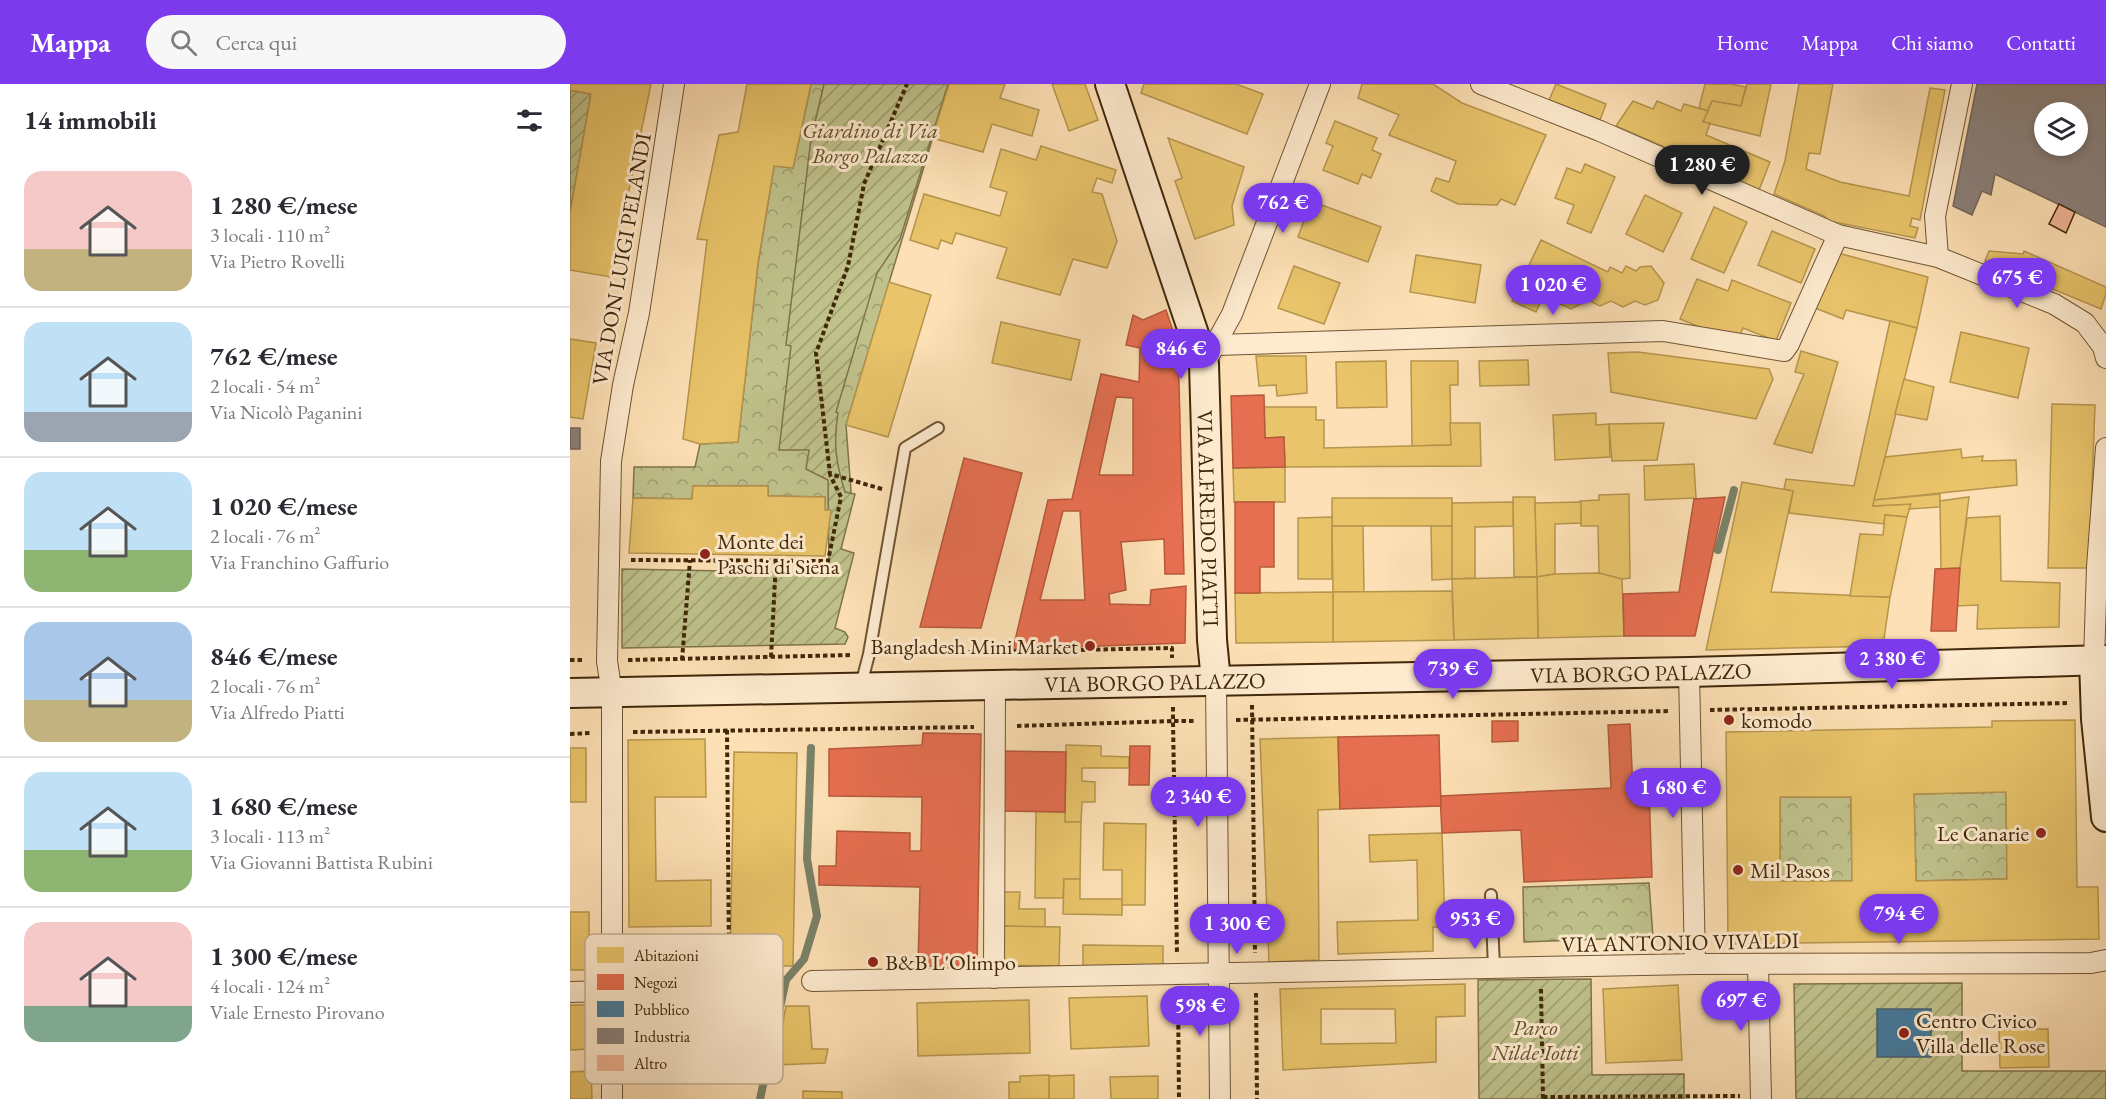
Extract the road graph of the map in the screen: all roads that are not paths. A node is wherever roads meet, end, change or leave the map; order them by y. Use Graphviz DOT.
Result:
graph roads {
  1 [pos="674,84"];
  2 [pos="1110,84"];
  3 [pos="1320,84"];
  4 [pos="1481,84"];
  5 [pos="1962,84"];
  6 [pos="1838,235"];
  7 [pos="1938,257"];
  8 [pos="1210,354"];
  9 [pos="2106,358"];
  10 [pos="938,428"];
  11 [pos="2106,448"];
  12 [pos="2100,660"];
  13 [pos="1689,672"];
  14 [pos="1216,681"];
  15 [pos="994,686"];
  16 [pos="861,688"];
  17 [pos="570,693"];
  18 [pos="612,694"];
  19 [pos="2106,818"];
  20 [pos="1491,895"];
  21 [pos="612,934"];
  22 [pos="2106,960"];
  23 [pos="1695,964"];
  24 [pos="1758,964"];
  25 [pos="1494,968"];
  26 [pos="1218,974"];
  27 [pos="994,978"];
  28 [pos="812,981"];
  29 [pos="585,989"];
  30 [pos="570,992"];
  31 [pos="1761,1097"];
  32 [pos="1220,1099"];
  1 -- 18 [label="street, VIA DON LUIGI PELANDI"];
  2 -- 8 [label="main road, VIA ALFREDO PIATTI"];
  3 -- 8 [label="street"];
  4 -- 6 [label="street"];
  5 -- 7 [label="street"];
  6 -- 7 [label="street"];
  6 -- 8 [label="street"];
  7 -- 9 [label="street"];
  8 -- 14 [label="main road, VIA ALFREDO PIATTI"];
  10 -- 16 [label="lane"];
  11 -- 12 [label="street"];
  12 -- 13 [label="main road, VIA BORGO PALAZZO"];
  12 -- 19 [label="main road"];
  13 -- 14 [label="main road, VIA BORGO PALAZZO"];
  13 -- 23 [label="street"];
  14 -- 15 [label="main road, VIA BORGO PALAZZO"];
  14 -- 26 [label="street"];
  15 -- 16 [label="main road, VIA BORGO PALAZZO"];
  15 -- 27 [label="street"];
  16 -- 18 [label="main road, VIA BORGO PALAZZO"];
  17 -- 18 [label="main road, VIA BORGO PALAZZO"];
  18 -- 21 [label="street, VIA DON LUIGI PELANDI"];
  20 -- 25 [label="lane"];
  22 -- 24 [label="street, VIA ANTONIO VIVALDI"];
  23 -- 24 [label="street, VIA ANTONIO VIVALDI"];
  23 -- 25 [label="street, VIA ANTONIO VIVALDI"];
  24 -- 31 [label="street"];
  25 -- 26 [label="street, VIA ANTONIO VIVALDI"];
  26 -- 27 [label="street, VIA ANTONIO VIVALDI"];
  26 -- 32 [label="street"];
  27 -- 28 [label="street, VIA ANTONIO VIVALDI"];
  29 -- 30 [label="street"];
}
